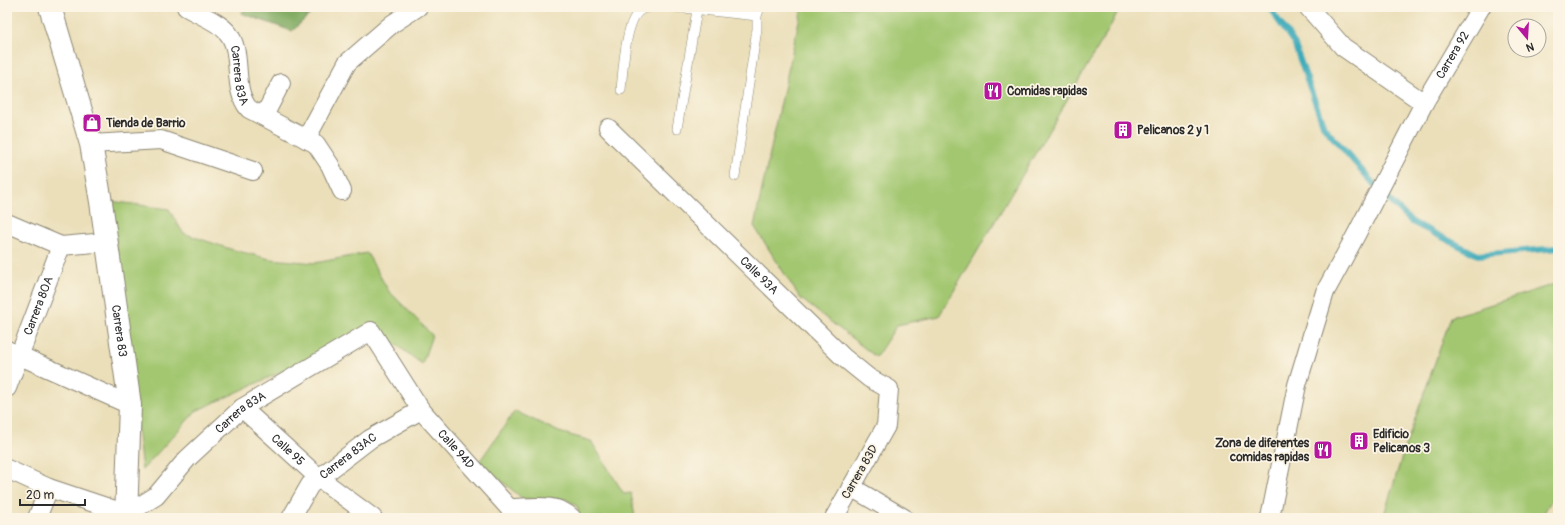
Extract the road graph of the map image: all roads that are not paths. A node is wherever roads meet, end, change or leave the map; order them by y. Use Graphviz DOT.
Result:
graph roads {
  1 [pos="50,7"];
  2 [pos="186,7"];
  3 [pos="418,7"];
  4 [pos="650,7"];
  5 [pos="674,7"];
  6 [pos="760,7"];
  7 [pos="1308,7"];
  8 [pos="1481,7"];
  9 [pos="697,10"];
  10 [pos="757,16"];
  11 [pos="281,83"];
  12 [pos="621,90"];
  13 [pos="1424,103"];
  14 [pos="264,116"];
  15 [pos="608,128"];
  16 [pos="677,129"];
  17 [pos="306,139"];
  18 [pos="91,144"];
  19 [pos="253,171"];
  20 [pos="735,176"];
  21 [pos="342,191"];
  22 [pos="7,223"];
  23 [pos="106,242"];
  24 [pos="61,246"];
  25 [pos="371,331"];
  26 [pos="14,352"];
  27 [pos="7,388"];
  28 [pos="130,404"];
  29 [pos="242,408"];
  30 [pos="421,410"];
  31 [pos="886,426"];
  32 [pos="7,469"];
  33 [pos="320,478"];
  34 [pos="851,487"];
  35 [pos="49,488"];
  36 [pos="507,513"];
  37 [pos="127,516"];
  38 [pos="37,518"];
  39 [pos="291,518"];
  40 [pos="372,518"];
  41 [pos="572,518"];
  42 [pos="834,518"];
  43 [pos="904,518"];
  44 [pos="1270,518"];
  1 -- 18 [label="street, Carrera 83"];
  2 -- 14 [label="street, Carrera 83A"];
  3 -- 17 [label="street"];
  4 -- 12 [label="lane"];
  5 -- 9 [label="lane"];
  6 -- 10 [label="lane"];
  7 -- 13 [label="street"];
  8 -- 13 [label="street, Carrera 92"];
  9 -- 10 [label="lane"];
  9 -- 16 [label="lane"];
  10 -- 20 [label="lane"];
  11 -- 14 [label="street"];
  13 -- 44 [label="street, Carrera 92"];
  14 -- 17 [label="street, Carrera 83A"];
  15 -- 31 [label="street, Calle 93A"];
  17 -- 21 [label="street, Carrera 83A"];
  18 -- 19 [label="street"];
  18 -- 23 [label="street, Carrera 83"];
  22 -- 24 [label="street"];
  23 -- 24 [label="street"];
  23 -- 28 [label="street, Carrera 83"];
  24 -- 26 [label="street, Carrera 80A"];
  25 -- 29 [label="street, Carrera 83A"];
  25 -- 30 [label="street, Calle 94D"];
  26 -- 27 [label="street, Carrera 80A"];
  26 -- 28 [label="street"];
  28 -- 37 [label="street, Carrera 83"];
  29 -- 33 [label="street, Calle 95"];
  29 -- 37 [label="street, Carrera 83A"];
  30 -- 33 [label="street, Carrera 83AC"];
  30 -- 36 [label="street, Calle 94D"];
  31 -- 34 [label="street, Carrera 83D"];
  32 -- 35 [label="street"];
  33 -- 39 [label="street, Carrera 83AC"];
  33 -- 40 [label="street, Calle 95"];
  34 -- 42 [label="street, Carrera 83D"];
  34 -- 43 [label="street"];
  35 -- 37 [label="street"];
  35 -- 38 [label="street"];
  36 -- 41 [label="street, Calle 94D"];
}
